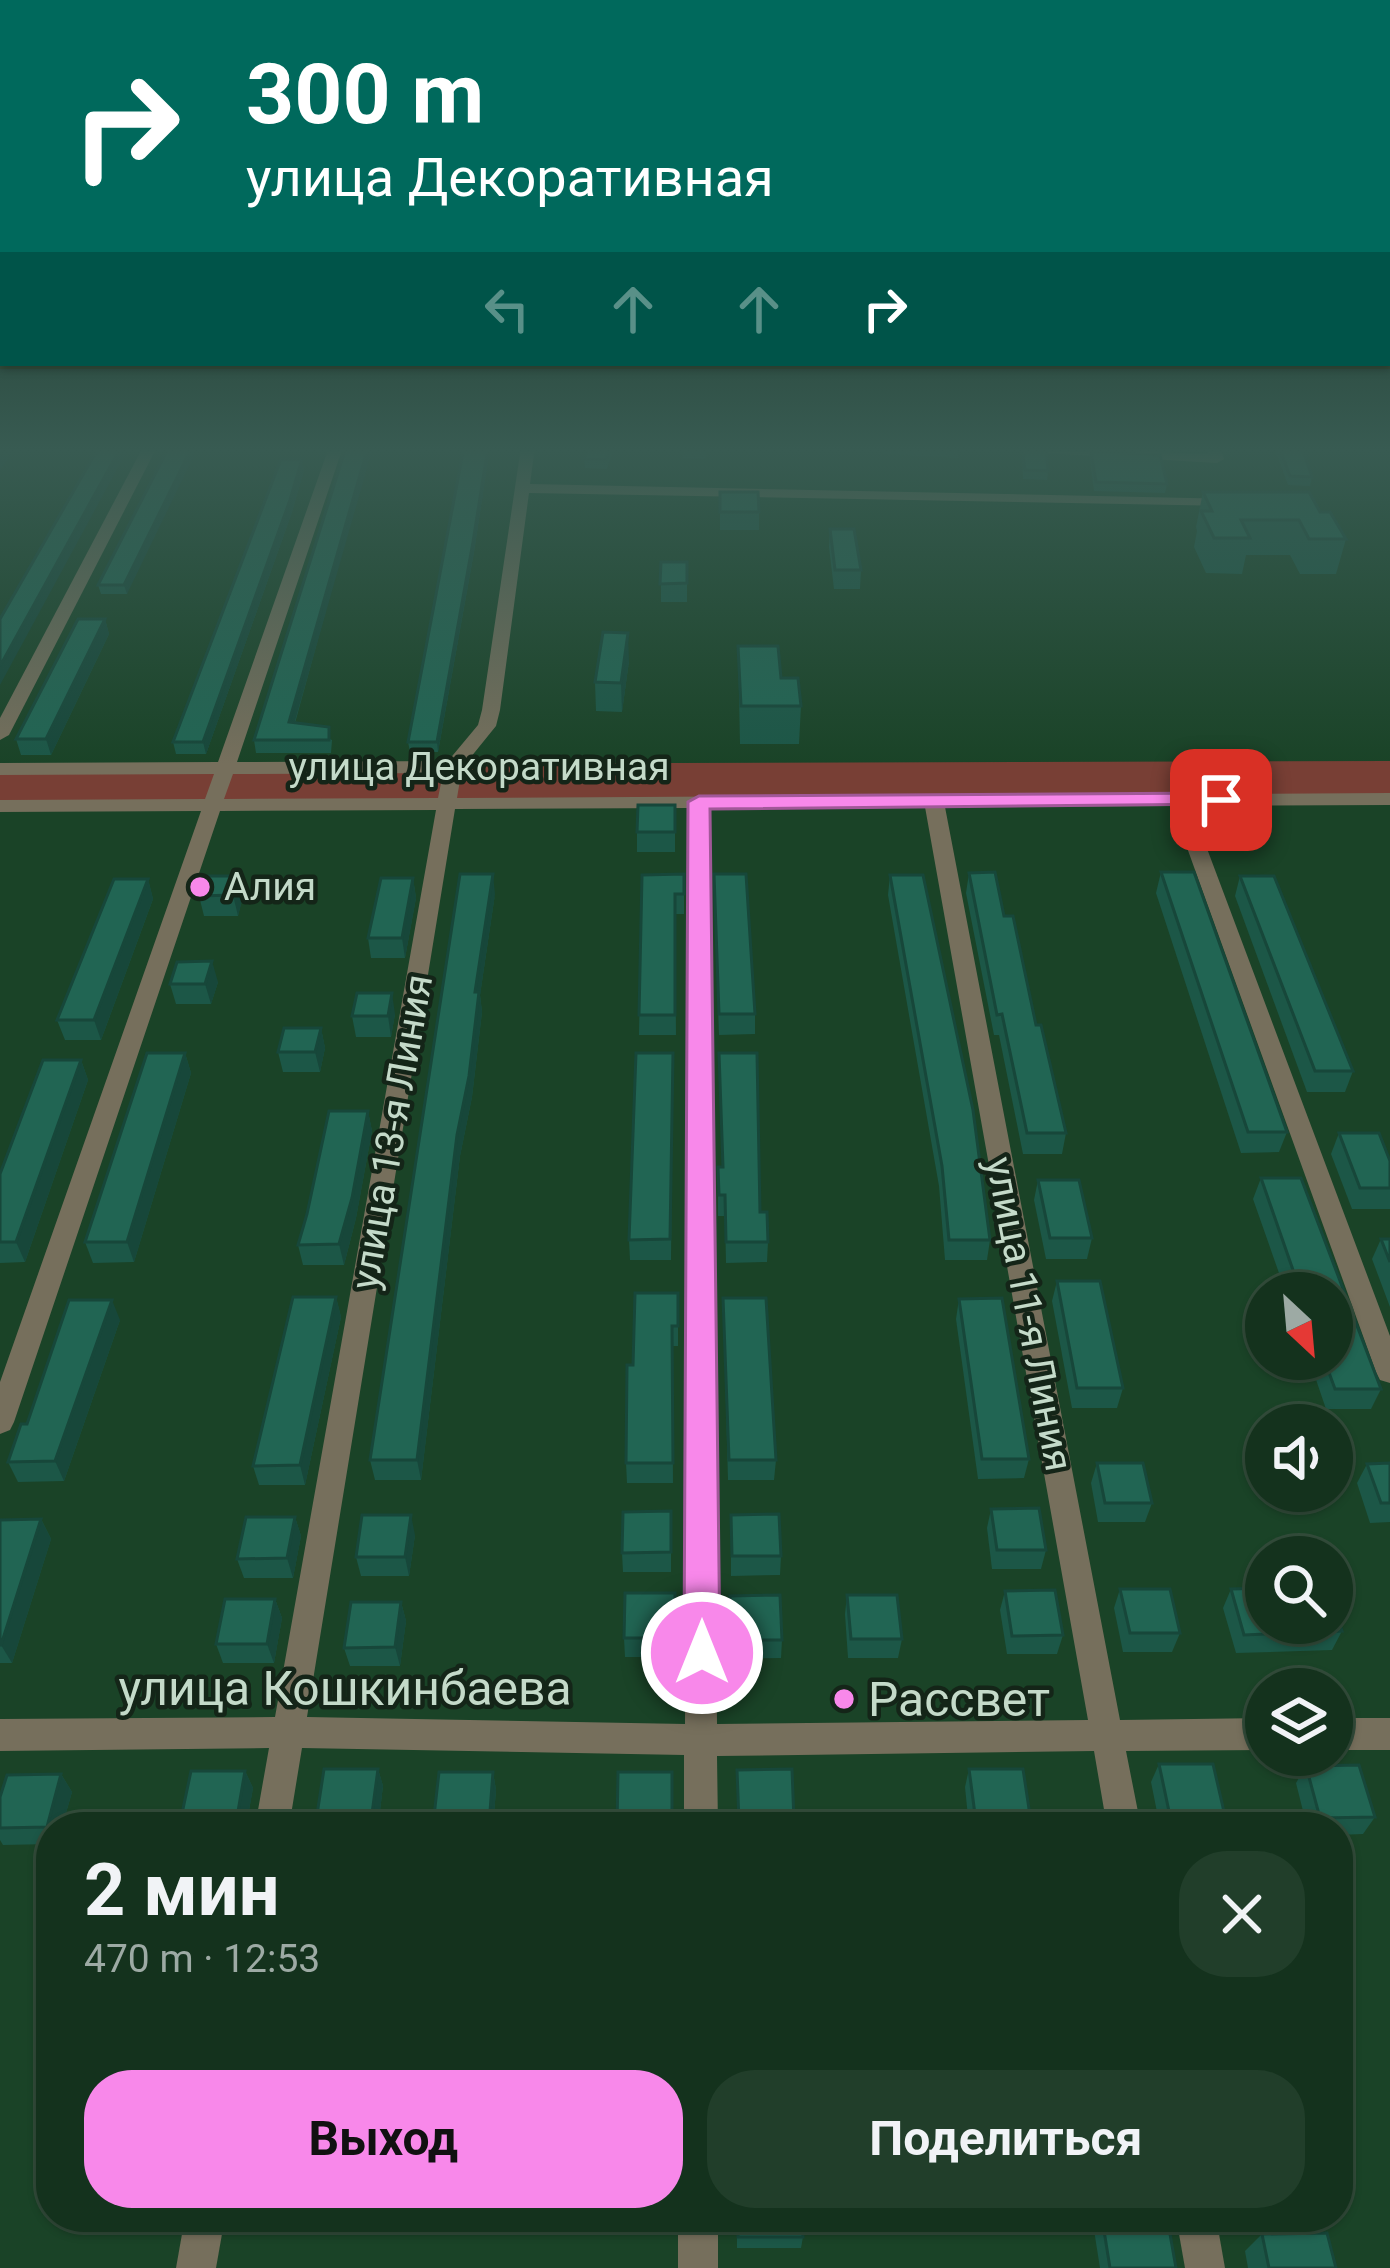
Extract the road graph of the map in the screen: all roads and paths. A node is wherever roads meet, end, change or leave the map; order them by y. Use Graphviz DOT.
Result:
graph roads {
  1 [pos="95,553"];
  2 [pos="299,553"];
  3 [pos="514,553"];
  4 [pos="0,735"];
  5 [pos="453,767"];
  6 [pos="223,768"];
  7 [pos="0,769"];
  8 [pos="1390,799"];
  9 [pos="1179,800"];
  10 [pos="934,801"];
  11 [pos="699,802"];
  12 [pos="448,803"];
  13 [pos="211,805"];
  14 [pos="0,806"];
  15 [pos="1390,1372"];
  16 [pos="0,1422"];
  17 [pos="289,1732"];
  18 [pos="1390,1733"];
  19 [pos="1353,1734"];
  20 [pos="0,1735"];
  21 [pos="1245,1735"];
  22 [pos="1107,1736"];
  23 [pos="702,1739"];
  24 [pos="275,1812"];
  25 [pos="701,1812"];
  26 [pos="1121,1812"];
  27 [pos="202,2232"];
  28 [pos="698,2232"];
  29 [pos="1199,2232"];
  30 [pos="196,2268"];
  31 [pos="698,2268"];
  32 [pos="1205,2268"];
  1 -- 4 [label="street"];
  2 -- 6 [label="street"];
  3 -- 5 [label="street, улица 13-я Линия"];
  5 -- 6 [label="street, улица Декоративная"];
  5 -- 12 [label="street, улица 13-я Линия"];
  6 -- 7 [label="street, улица Декоративная"];
  6 -- 13 [label="street"];
  8 -- 9 [label="street, улица Декоративная"];
  9 -- 10 [label="street, улица Декоративная"];
  9 -- 15 [label="street"];
  10 -- 11 [label="street, улица Декоративная"];
  10 -- 22 [label="street, улица 11-я Линия"];
  11 -- 12 [label="street, улица Декоративная"];
  11 -- 23 [label="street"];
  12 -- 13 [label="street, улица Декоративная"];
  12 -- 17 [label="street, улица 13-я Линия"];
  13 -- 14 [label="street, улица Декоративная"];
  13 -- 16 [label="street"];
  17 -- 20 [label="street, улица Кошкинбаева"];
  17 -- 23 [label="street, улица Кошкинбаева"];
  17 -- 24 [label="street, улица 13-я Линия"];
  18 -- 19 [label="street"];
  21 -- 22 [label="street, улица Кошкинбаева"];
  22 -- 23 [label="street, улица Кошкинбаева"];
  22 -- 26 [label="street, улица 11-я Линия"];
  23 -- 25 [label="street"];
  27 -- 30 [label="street"];
  28 -- 31 [label="street"];
  29 -- 32 [label="street"];
}
